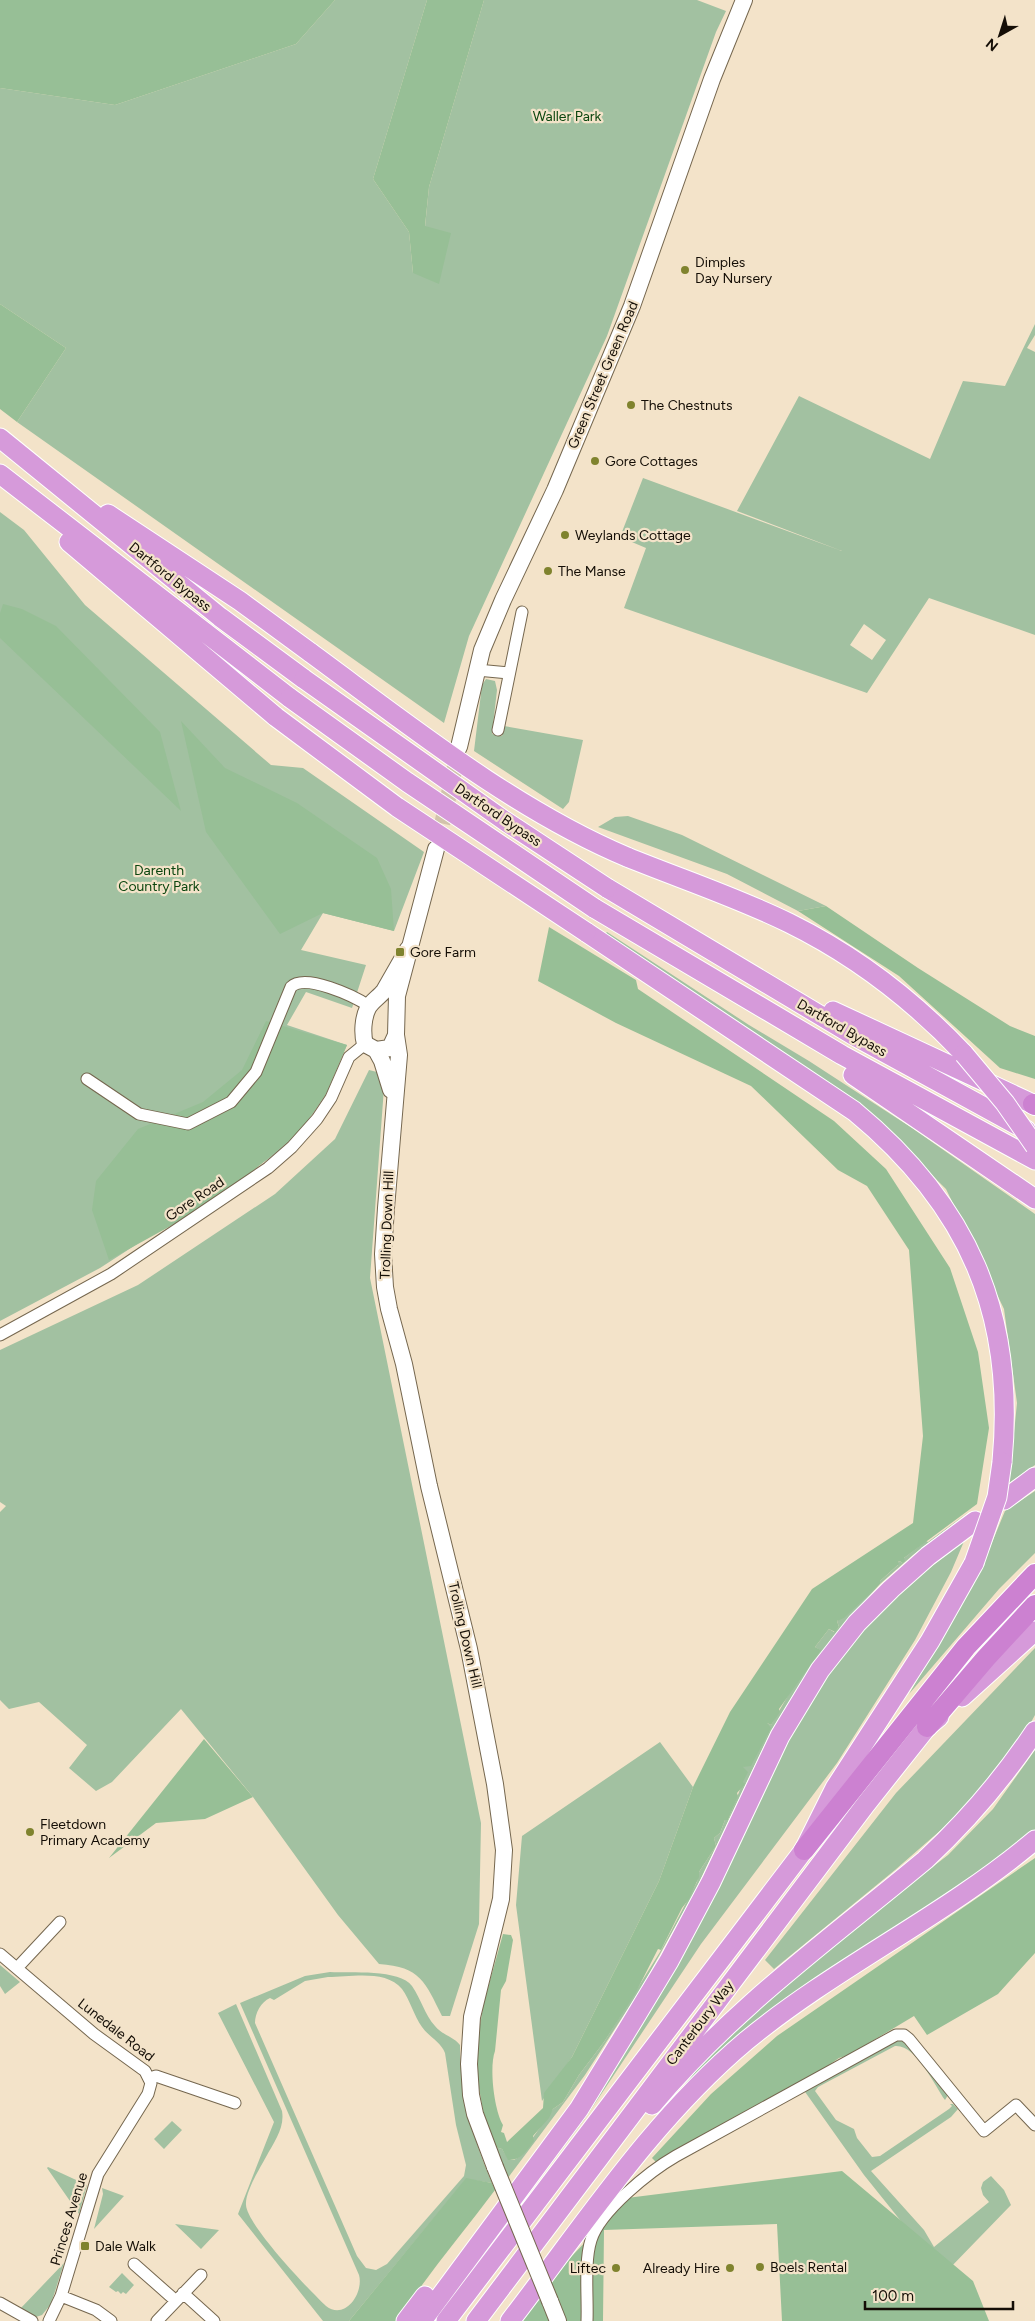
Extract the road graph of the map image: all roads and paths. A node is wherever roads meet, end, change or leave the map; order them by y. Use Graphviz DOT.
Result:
graph roads {
  1 [pos="744,0"];
  2 [pos="0,438"];
  3 [pos="0,474"];
  4 [pos="60,486"];
  5 [pos="0,487"];
  6 [pos="522,612"];
  7 [pos="477,670"];
  8 [pos="509,673"];
  9 [pos="498,730"];
  10 [pos="460,747"];
  11 [pos="436,849"];
  12 [pos="408,949"];
  13 [pos="719,956"];
  14 [pos="705,975"];
  15 [pos="373,1003"];
  16 [pos="395,1006"];
  17 [pos="396,1035"];
  18 [pos="371,1047"];
  19 [pos="87,1078"];
  20 [pos="393,1101"];
  21 [pos="1034,1105"];
  22 [pos="1035,1134"];
  23 [pos="1035,1146"];
  24 [pos="1035,1160"];
  25 [pos="1035,1199"];
  26 [pos="0,1335"];
  27 [pos="1035,1477"];
  28 [pos="1004,1500"];
  29 [pos="975,1521"];
  30 [pos="1035,1574"];
  31 [pos="1035,1605"];
  32 [pos="1035,1631"];
  33 [pos="927,1728"];
  34 [pos="1035,1730"];
  35 [pos="1035,1840"];
  36 [pos="804,1850"];
  37 [pos="60,1922"];
  38 [pos="0,1954"];
  39 [pos="17,1968"];
  40 [pos="612,2054"];
  41 [pos="150,2078"];
  42 [pos="235,2103"];
  43 [pos="1035,2125"];
  44 [pos="608,2147"];
  45 [pos="134,2264"];
  46 [pos="201,2275"];
  47 [pos="61,2296"];
  48 [pos="180,2297"];
  49 [pos="0,2303"];
  50 [pos="32,2321"];
  51 [pos="49,2321"];
  52 [pos="111,2321"];
  53 [pos="158,2321"];
  54 [pos="214,2321"];
  55 [pos="406,2321"];
  56 [pos="422,2321"];
  57 [pos="446,2321"];
  58 [pos="476,2321"];
  59 [pos="510,2321"];
  60 [pos="558,2321"];
  61 [pos="587,2321"];
  1 -- 7 [label="main road, Green Street Green Road"];
  2 -- 4 [label="highway, Dartford Bypass"];
  3 -- 14 [label="highway, Dartford Bypass, bridge"];
  4 -- 13 [label="highway, Dartford Bypass, bridge"];
  4 -- 23 [label="highway, bridge"];
  5 -- 36 [label="highway, Canterbury Way, bridge"];
  6 -- 8 [label="street"];
  7 -- 8 [label="street"];
  7 -- 10 [label="main road, Green Street Green Road"];
  8 -- 9 [label="street"];
  11 -- 12 [label="main road"];
  12 -- 15 [label="main road"];
  12 -- 16 [label="main road, Trolling Down Hill"];
  13 -- 21 [label="highway"];
  13 -- 22 [label="highway, Dartford Bypass"];
  14 -- 24 [label="highway, Dartford Bypass"];
  14 -- 25 [label="highway"];
  15 -- 16 [label="main road"];
  15 -- 18 [label="main road"];
  15 -- 19 [label="street"];
  16 -- 17 [label="main road, Trolling Down Hill"];
  17 -- 18 [label="main road"];
  17 -- 20 [label="main road, Trolling Down Hill"];
  18 -- 20 [label="main road, Trolling Down Hill"];
  18 -- 26 [label="street, Gore Road"];
  20 -- 60 [label="main road, Trolling Down Hill, bridge"];
  27 -- 28 [label="highway"];
  29 -- 40 [label="highway"];
  30 -- 36 [label="highway"];
  31 -- 33 [label="highway"];
  32 -- 33 [label="highway, Canterbury Way"];
  33 -- 44 [label="highway, Canterbury Way"];
  34 -- 44 [label="highway"];
  35 -- 59 [label="highway"];
  36 -- 57 [label="highway, Canterbury Way"];
  37 -- 39 [label="street"];
  38 -- 39 [label="street, Lunedale Road"];
  39 -- 41 [label="street, Lunedale Road"];
  40 -- 55 [label="highway"];
  40 -- 56 [label="highway"];
  41 -- 42 [label="street, Lunedale Road"];
  41 -- 47 [label="street, Princes Avenue"];
  43 -- 61 [label="street"];
  44 -- 58 [label="highway, Canterbury Way"];
  45 -- 48 [label="street"];
  46 -- 48 [label="street"];
  47 -- 51 [label="street, Princes Avenue"];
  47 -- 52 [label="street"];
  48 -- 53 [label="street"];
  48 -- 54 [label="street"];
  49 -- 50 [label="street"];
}
